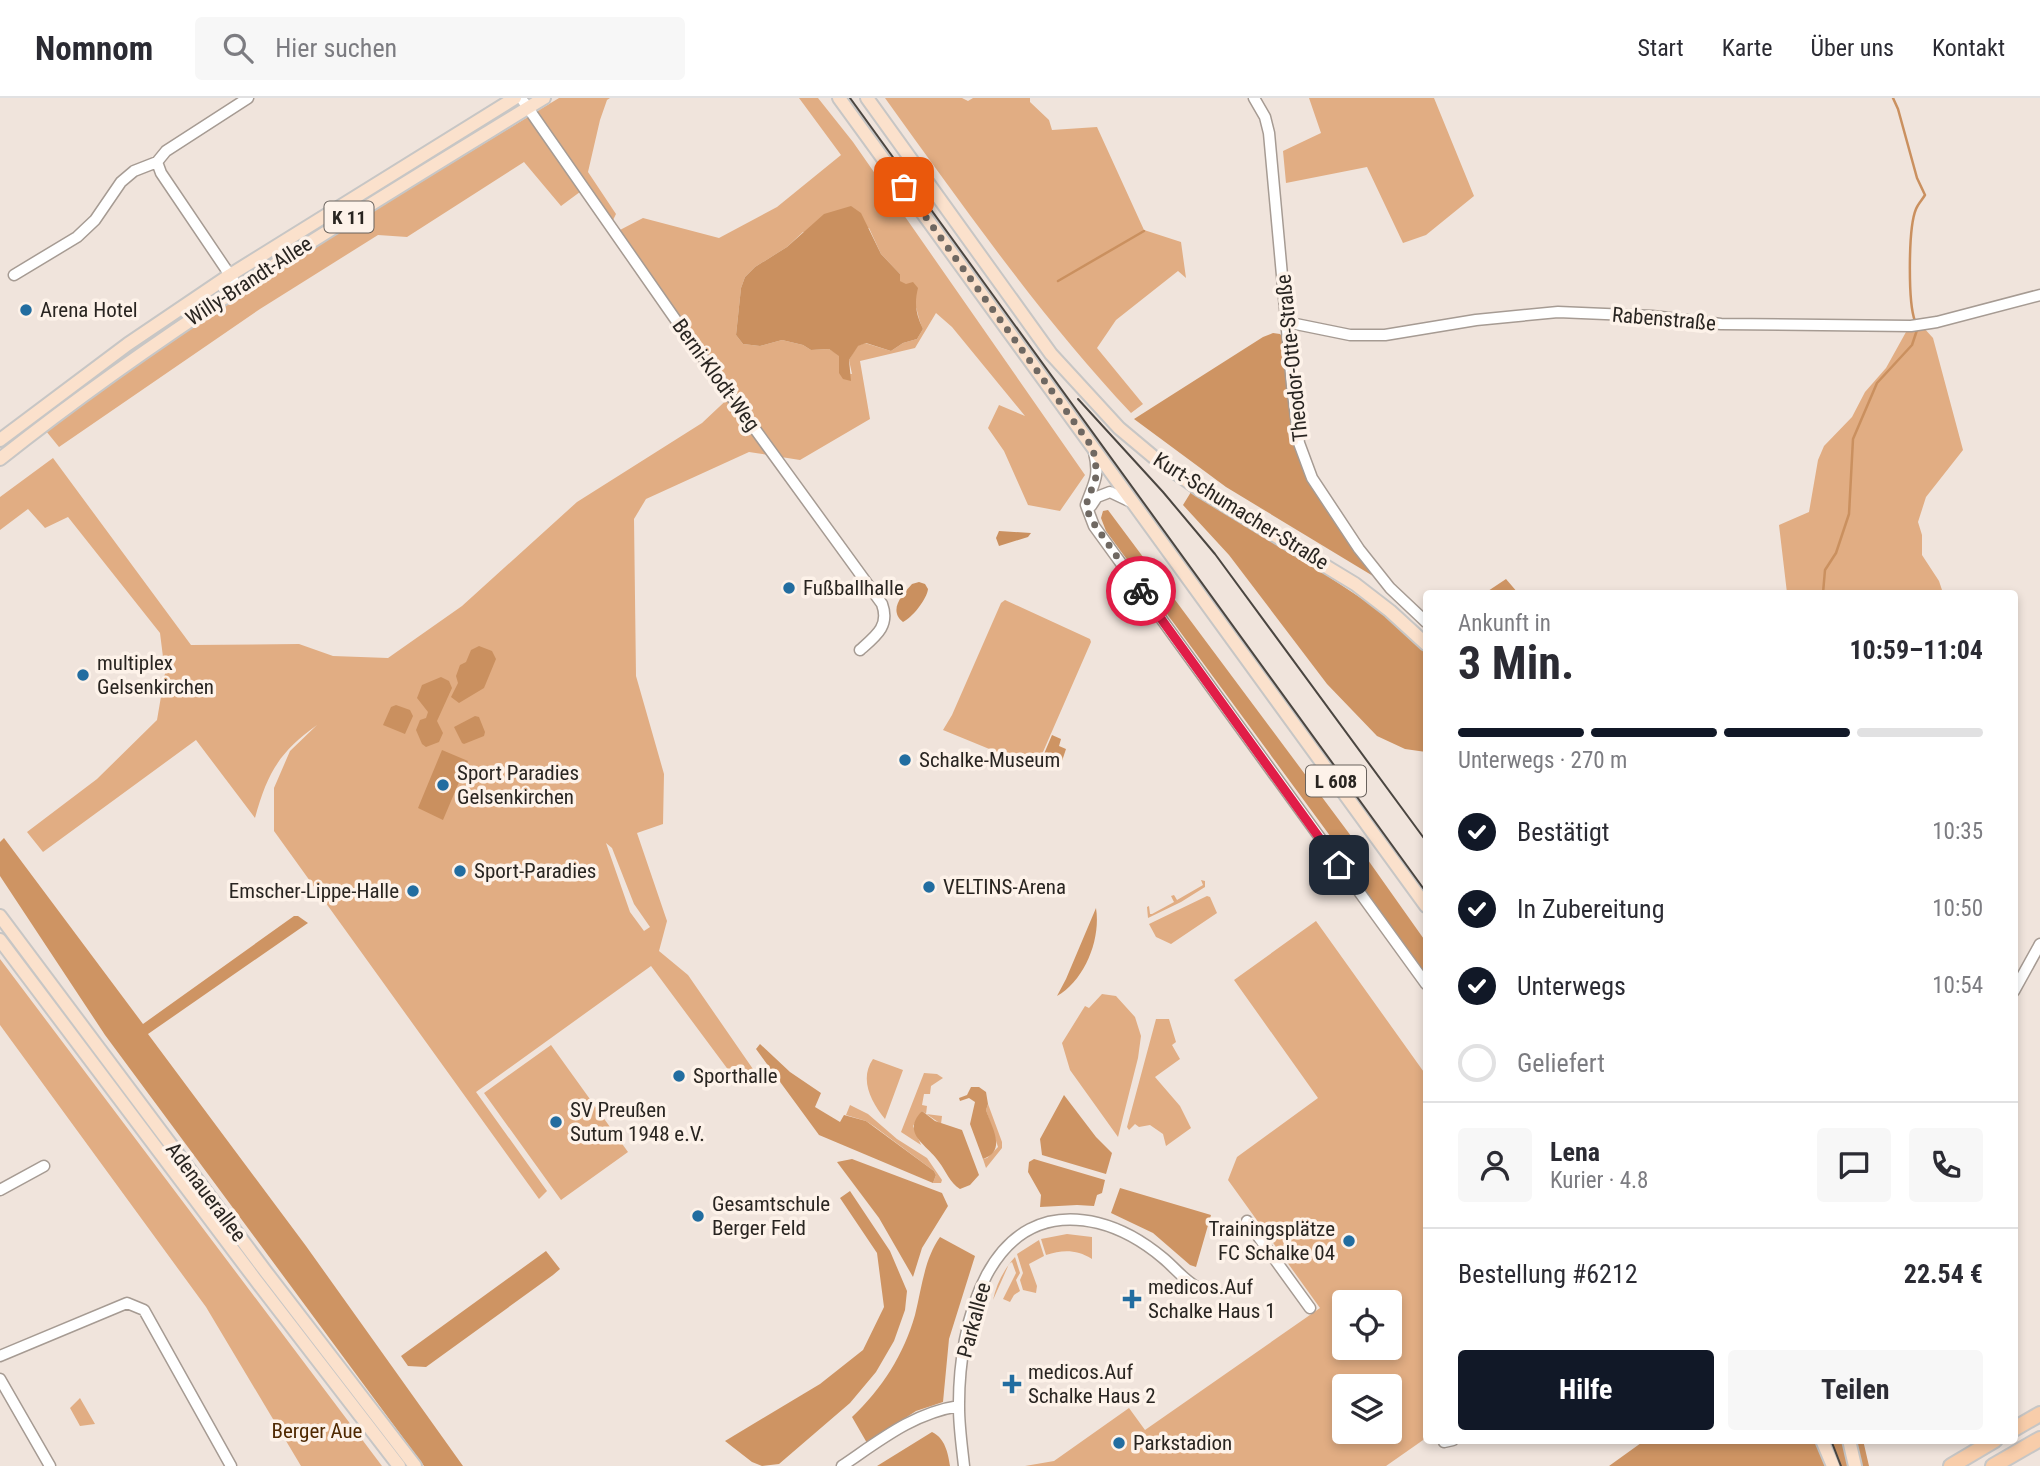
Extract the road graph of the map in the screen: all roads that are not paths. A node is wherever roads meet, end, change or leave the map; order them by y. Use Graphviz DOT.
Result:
graph roads {
  1 [pos="248,98"];
  2 [pos="515,98"];
  3 [pos="544,98"];
  4 [pos="839,98"];
  5 [pos="867,98"];
  6 [pos="1254,98"];
  7 [pos="524,103"];
  8 [pos="158,162"];
  9 [pos="14,275"];
  10 [pos="230,275"];
  11 [pos="238,287"];
  12 [pos="2040,295"];
  13 [pos="1286,322"];
  14 [pos="0,440"];
  15 [pos="1093,448"];
  16 [pos="0,458"];
  17 [pos="1135,503"];
  18 [pos="1088,512"];
  19 [pos="1423,619"];
  20 [pos="1423,641"];
  21 [pos="860,650"];
  22 [pos="1423,901"];
  23 [pos="0,916"];
  24 [pos="0,940"];
  25 [pos="2040,944"];
  26 [pos="1423,980"];
  27 [pos="2018,984"];
  28 [pos="44,1166"];
  29 [pos="0,1190"];
  30 [pos="1247,1221"];
  31 [pos="1195,1286"];
  32 [pos="1310,1308"];
  33 [pos="0,1356"];
  34 [pos="0,1379"];
  35 [pos="959,1406"];
  36 [pos="2040,1414"];
  37 [pos="2018,1427"];
  38 [pos="2040,1439"];
  39 [pos="1824,1444"];
  40 [pos="1850,1444"];
  41 [pos="1989,1444"];
  42 [pos="50,1466"];
  43 [pos="231,1466"];
  44 [pos="399,1466"];
  45 [pos="415,1466"];
  46 [pos="842,1466"];
  47 [pos="964,1466"];
  48 [pos="1833,1466"];
  49 [pos="1856,1466"];
  50 [pos="1951,1466"];
  51 [pos="1993,1466"];
  1 -- 8 [label="street"];
  2 -- 10 [label="main road, Willy-Brandt-Allee / K 11"];
  3 -- 7 [label="main road, Willy-Brandt-Allee / K 11"];
  4 -- 15 [label="main road, L 608"];
  5 -- 20 [label="main road, Kurt-Schumacher-Straße"];
  6 -- 13 [label="street, Theodor-Otte-Straße"];
  7 -- 11 [label="main road, Willy-Brandt-Allee / K 11"];
  7 -- 21 [label="street, Berni-Klodt-Weg"];
  8 -- 9 [label="street"];
  8 -- 10 [label="street"];
  10 -- 11 [label="street"];
  10 -- 14 [label="main road, Willy-Brandt-Allee / K 11"];
  11 -- 16 [label="main road, Willy-Brandt-Allee / K 11"];
  12 -- 13 [label="street, Rabenstraße"];
  13 -- 19 [label="street, Theodor-Otte-Straße"];
  15 -- 17 [label="main road, L 608"];
  15 -- 18 [label="street"];
  17 -- 18 [label="street"];
  17 -- 22 [label="main road, L 608"];
  18 -- 26 [label="street"];
  23 -- 45 [label="main road, Adenauerallee"];
  24 -- 44 [label="main road, Adenauerallee"];
  25 -- 27 [label="street"];
  28 -- 29 [label="street"];
  30 -- 32 [label="street"];
  31 -- 35 [label="street, Parkallee"];
  33 -- 43 [label="street"];
  34 -- 42 [label="street"];
  35 -- 46 [label="street"];
  35 -- 47 [label="street, Parkallee"];
  36 -- 37 [label="highway"];
  38 -- 51 [label="highway"];
  39 -- 48 [label="main road"];
  40 -- 49 [label="main road"];
  41 -- 50 [label="highway"];
}
